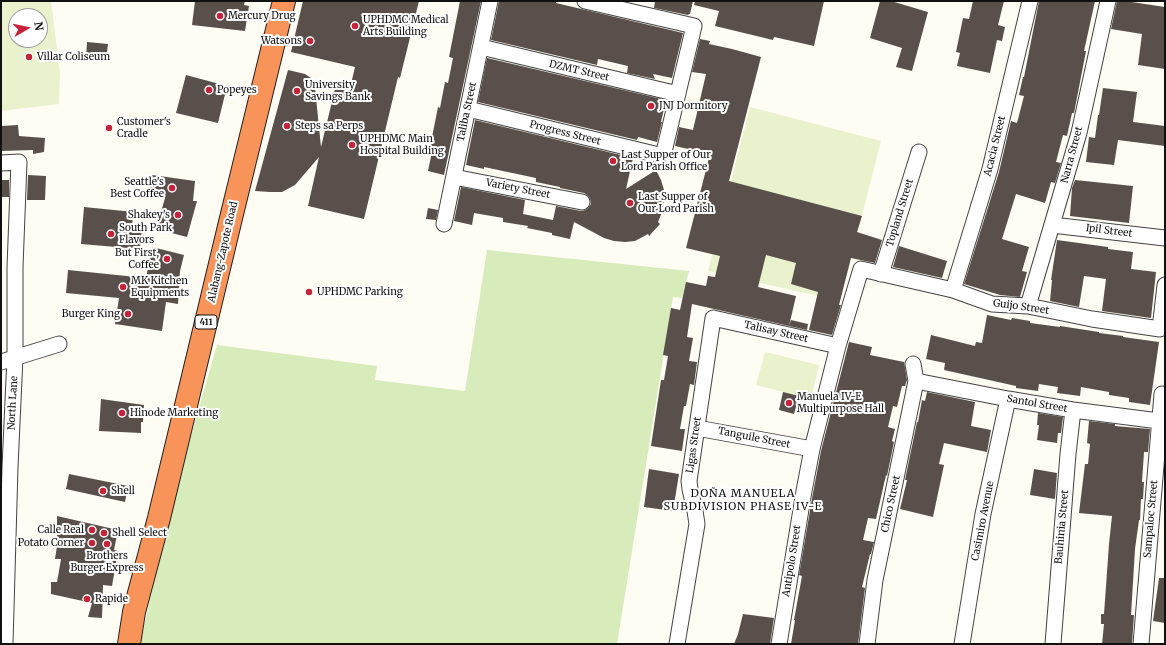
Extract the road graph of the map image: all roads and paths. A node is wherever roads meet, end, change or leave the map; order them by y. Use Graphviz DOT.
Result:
graph roads {
  1 [pos="284,1"];
  2 [pos="490,1"];
  3 [pos="585,1"];
  4 [pos="1030,1"];
  5 [pos="1108,1"];
  6 [pos="481,47"];
  7 [pos="678,94"];
  8 [pos="468,110"];
  9 [pos="919,152"];
  10 [pos="1,163"];
  11 [pos="454,177"];
  12 [pos="582,202"];
  13 [pos="444,224"];
  14 [pos="1052,225"];
  15 [pos="1165,238"];
  16 [pos="861,269"];
  17 [pos="881,274"];
  18 [pos="1165,285"];
  19 [pos="953,290"];
  20 [pos="1028,306"];
  21 [pos="713,318"];
  22 [pos="59,344"];
  23 [pos="838,346"];
  24 [pos="8,360"];
  25 [pos="913,364"];
  26 [pos="916,381"];
  27 [pos="1162,394"];
  28 [pos="1008,400"];
  29 [pos="1073,410"];
  30 [pos="1159,421"];
  31 [pos="696,428"];
  32 [pos="812,449"];
  33 [pos="5,644"];
  34 [pos="129,644"];
  35 [pos="677,644"];
  36 [pos="779,644"];
  37 [pos="867,644"];
  38 [pos="962,644"];
  39 [pos="1054,644"];
  40 [pos="1141,644"];
  1 -- 34 [label="highway, Alabang-Zapote Road / 411"];
  2 -- 6 [label="street, Taliba Street"];
  3 -- 7 [label="street"];
  4 -- 19 [label="street, Acacia Street"];
  5 -- 14 [label="street, Narra Street"];
  6 -- 7 [label="street, DZMT Street"];
  6 -- 8 [label="street, Taliba Street"];
  7 -- 8 [label="street, Progress Street"];
  8 -- 11 [label="street, Taliba Street"];
  9 -- 17 [label="street, Topland Street"];
  10 -- 24 [label="street, North Lane"];
  11 -- 12 [label="street, Variety Street"];
  11 -- 13 [label="street, Taliba Street"];
  14 -- 15 [label="street, Ipil Street"];
  14 -- 20 [label="street, Narra Street"];
  16 -- 17 [label="street, Guijo Street"];
  16 -- 23 [label="street, Antipolo Street"];
  17 -- 19 [label="street, Guijo Street"];
  18 -- 20 [label="street, Guijo Street"];
  19 -- 20 [label="street, Guijo Street"];
  21 -- 23 [label="street, Talisay Street"];
  21 -- 31 [label="street, Ligas Street"];
  22 -- 24 [label="street"];
  23 -- 32 [label="street, Antipolo Street"];
  24 -- 33 [label="street, North Lane"];
  25 -- 26 [label="street, Chico Street"];
  26 -- 28 [label="street, Santol Street"];
  26 -- 37 [label="street, Chico Street"];
  27 -- 30 [label="street, Sampaloc Street"];
  28 -- 29 [label="street, Santol Street"];
  28 -- 38 [label="street, Casimiro Avenue"];
  29 -- 30 [label="street, Santol Street"];
  29 -- 39 [label="street, Bauhinia Street"];
  30 -- 40 [label="street, Sampaloc Street"];
  31 -- 32 [label="street, Tanguile Street"];
  31 -- 35 [label="street, Ligas Street"];
  32 -- 36 [label="street, Antipolo Street"];
}
